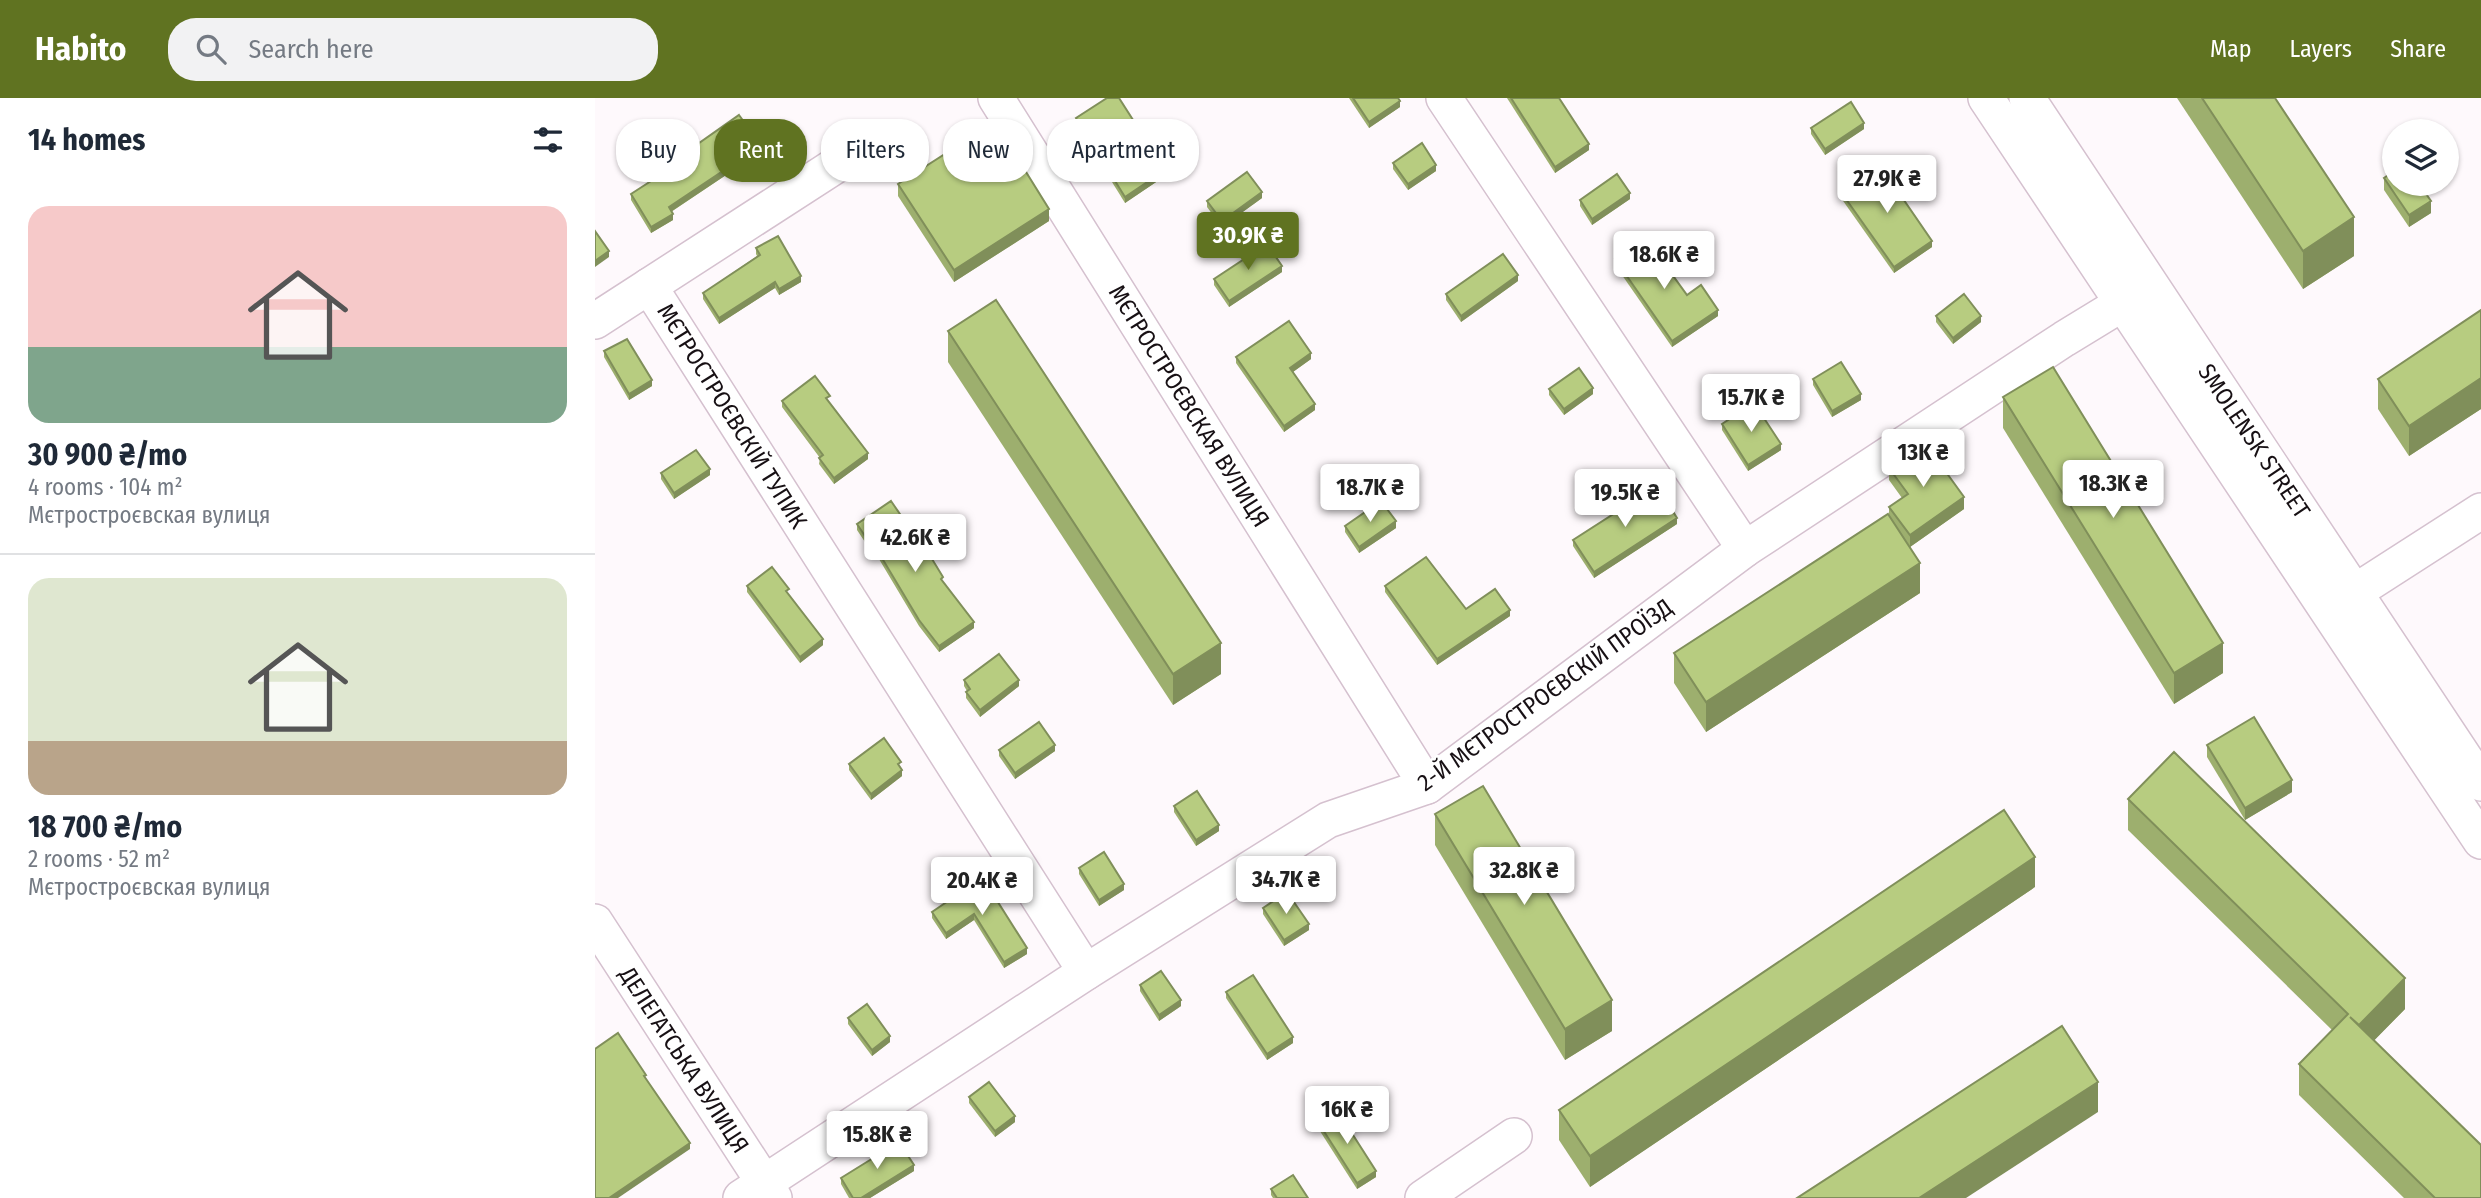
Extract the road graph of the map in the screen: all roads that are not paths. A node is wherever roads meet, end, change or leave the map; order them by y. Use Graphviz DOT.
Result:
graph roads {
  1 [pos="996,98"];
  2 [pos="1444,98"];
  3 [pos="1986,98"];
  4 [pos="2027,98"];
  5 [pos="821,175"];
  6 [pos="649,286"];
  7 [pos="2123,303"];
  8 [pos="595,321"];
  9 [pos="2481,511"];
  10 [pos="1745,548"];
  11 [pos="2355,592"];
  12 [pos="2481,783"];
  13 [pos="1427,786"];
  14 [pos="2481,841"];
  15 [pos="595,922"];
  16 [pos="1086,972"];
  17 [pos="1514,1136"];
  18 [pos="759,1193"];
  19 [pos="1423,1198"];
  1 -- 13 [label="street, МЄТРОСТРОЄВСКАЯ ВУЛИЦЯ"];
  2 -- 10 [label="street"];
  3 -- 7 [label="street, SMOLENSK STREET"];
  4 -- 11 [label="street, SMOLENSK STREET"];
  5 -- 6 [label="street"];
  6 -- 8 [label="street"];
  6 -- 16 [label="street, МЄТРОСТРОЄВСКІЙ ТУПИК"];
  7 -- 10 [label="street, 2-Й МЄТРОСТРОЄВСКІЙ ПРОЇЗД"];
  7 -- 14 [label="street, SMOLENSK STREET"];
  9 -- 11 [label="street"];
  10 -- 13 [label="street, 2-Й МЄТРОСТРОЄВСКІЙ ПРОЇЗД"];
  11 -- 12 [label="street, SMOLENSK STREET"];
  13 -- 16 [label="street, 2-Й МЄТРОСТРОЄВСКІЙ ПРОЇЗД"];
  15 -- 18 [label="street, ДЕЛЕГАТСЬКА ВУЛИЦЯ"];
  16 -- 18 [label="street, 2-Й МЄТРОСТРОЄВСКІЙ ПРОЇЗД"];
  17 -- 19 [label="street"];
}
